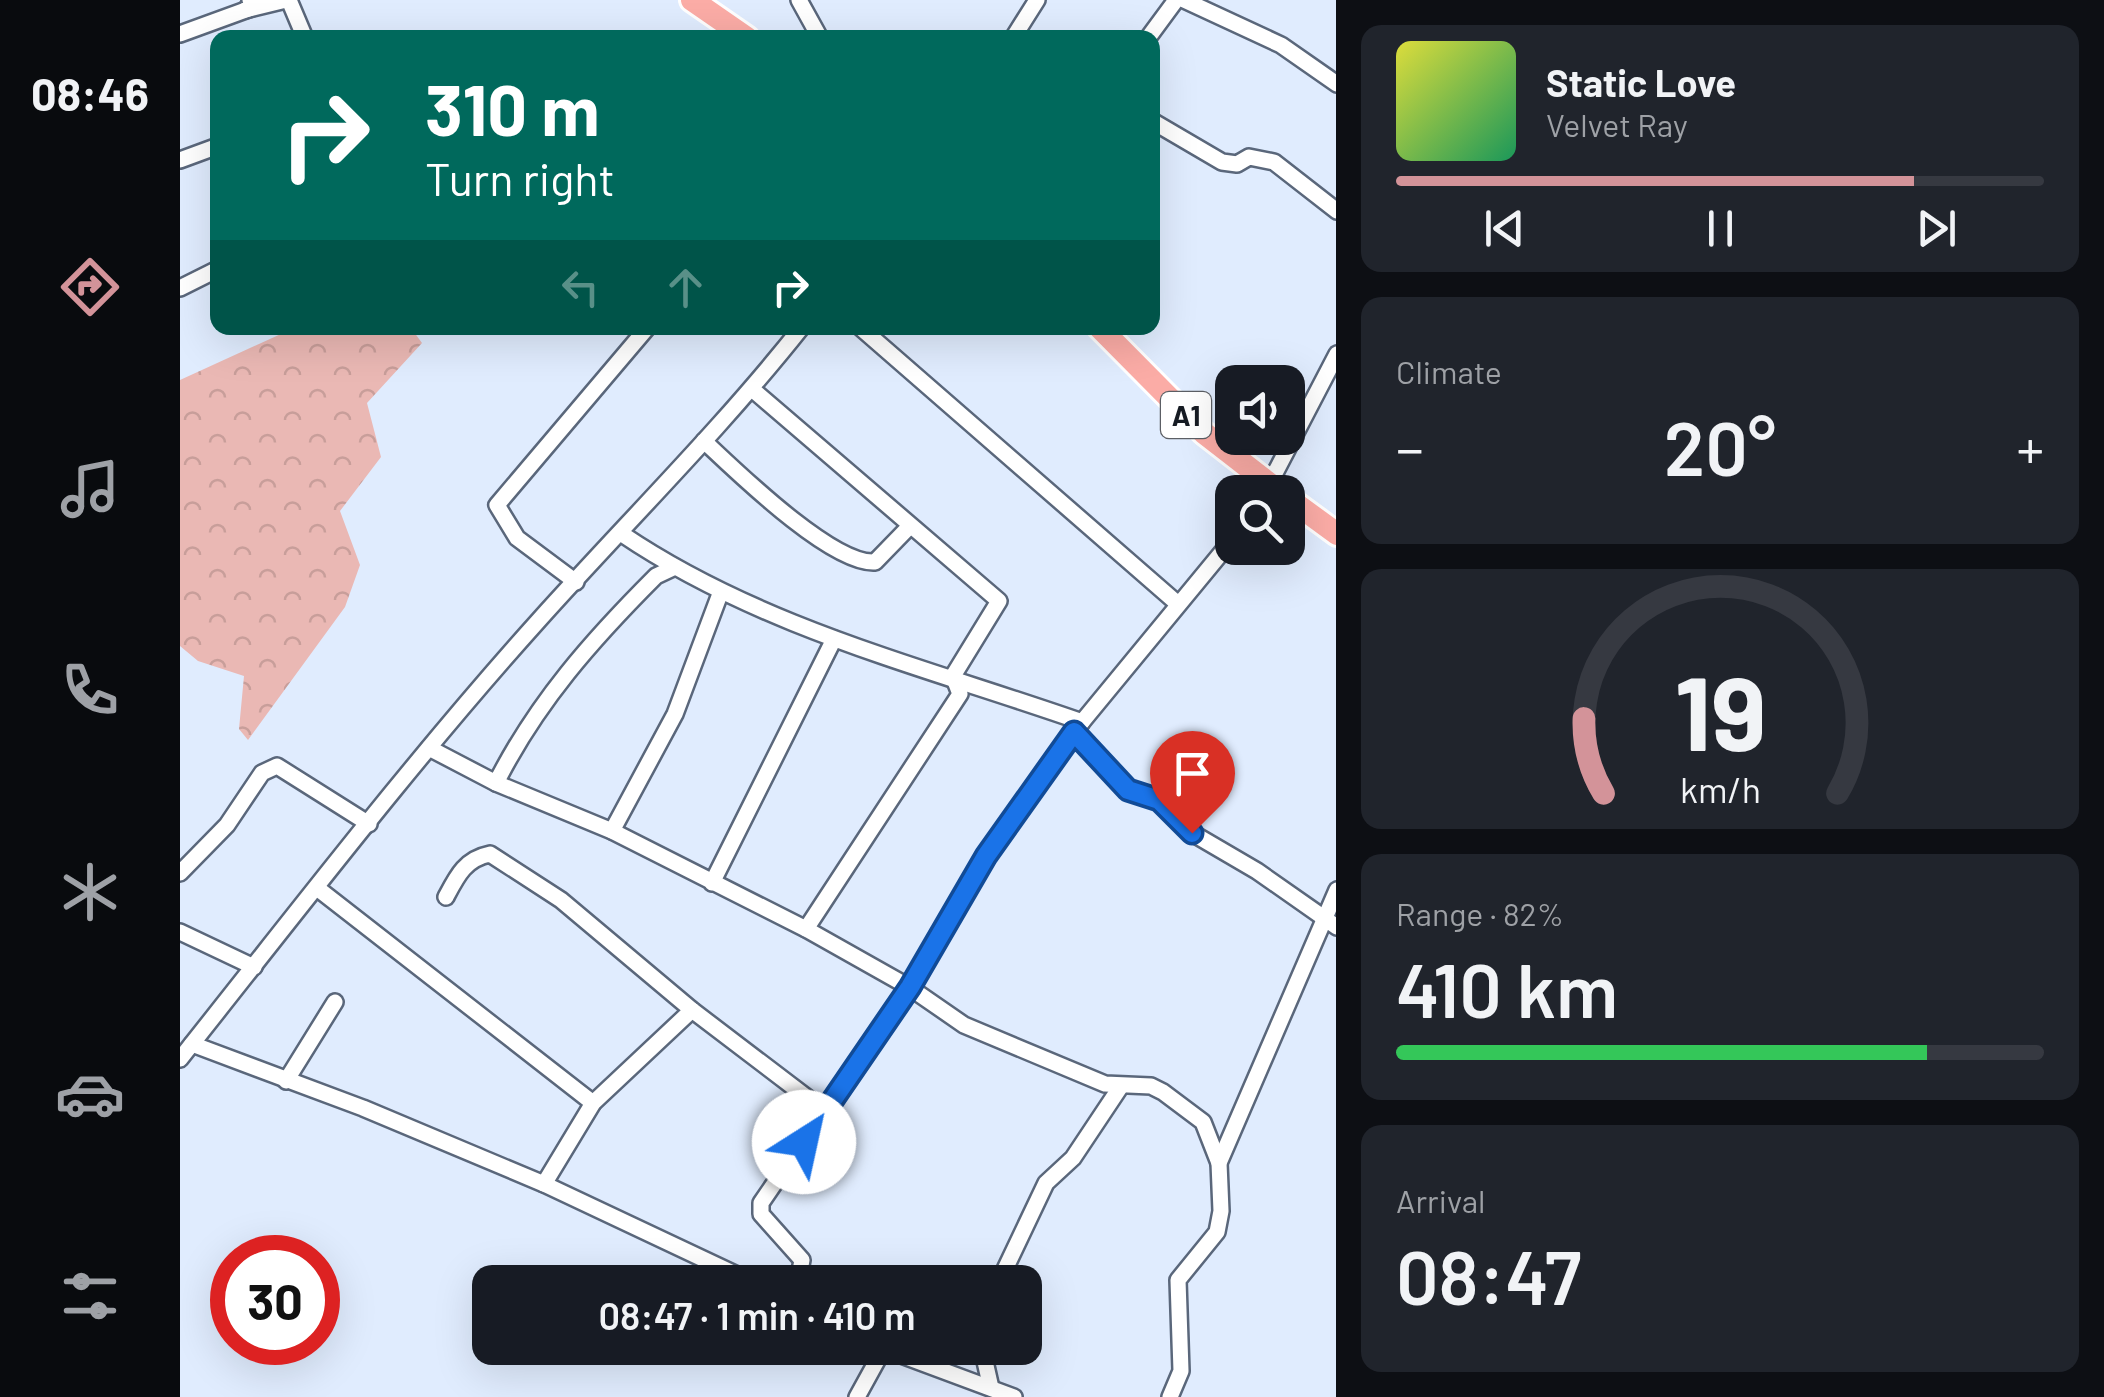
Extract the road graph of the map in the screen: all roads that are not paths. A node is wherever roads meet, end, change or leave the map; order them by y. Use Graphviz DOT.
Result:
graph roads {
  1 [pos="288,0"];
  2 [pos="692,0"];
  3 [pos="799,0"];
  4 [pos="1037,0"];
  5 [pos="1176,0"];
  6 [pos="1184,0"];
  7 [pos="248,5"];
  8 [pos="301,30"];
  9 [pos="735,30"];
  10 [pos="816,30"];
  11 [pos="1018,30"];
  12 [pos="1154,30"];
  13 [pos="180,34"];
  14 [pos="1336,84"];
  15 [pos="1160,126"];
  16 [pos="210,149"];
  17 [pos="180,160"];
  18 [pos="1336,211"];
  19 [pos="210,274"];
  20 [pos="180,288"];
  21 [pos="641,335"];
  22 [pos="795,335"];
  23 [pos="869,335"];
  24 [pos="1107,335"];
  25 [pos="1336,354"];
  26 [pos="752,389"];
  27 [pos="704,441"];
  28 [pos="1256,475"];
  29 [pos="1274,475"];
  30 [pos="1305,512"];
  31 [pos="909,527"];
  32 [pos="622,534"];
  33 [pos="1336,534"];
  34 [pos="1215,560"];
  35 [pos="673,568"];
  36 [pos="576,582"];
  37 [pos="720,594"];
  38 [pos="1178,604"];
  39 [pos="834,639"];
  40 [pos="953,676"];
  41 [pos="1078,727"];
  42 [pos="429,748"];
  43 [pos="496,783"];
  44 [pos="369,824"];
  45 [pos="612,831"];
  46 [pos="180,873"];
  47 [pos="712,883"];
  48 [pos="317,888"];
  49 [pos="1336,890"];
  50 [pos="446,898"];
  51 [pos="1329,924"];
  52 [pos="806,929"];
  53 [pos="180,932"];
  54 [pos="254,968"];
  55 [pos="910,987"];
  56 [pos="335,1002"];
  57 [pos="692,1010"];
  58 [pos="192,1044"];
  59 [pos="180,1059"];
  60 [pos="286,1081"];
  61 [pos="1121,1086"];
  62 [pos="593,1104"];
  63 [pos="826,1112"];
  64 [pos="1219,1163"];
  65 [pos="544,1184"];
  66 [pos="716,1265"];
  67 [pos="801,1265"];
  68 [pos="1007,1265"];
  69 [pos="874,1365"];
  70 [pos="929,1365"];
  71 [pos="986,1365"];
  72 [pos="991,1388"];
  73 [pos="857,1397"];
  74 [pos="1014,1397"];
  75 [pos="1170,1397"];
  1 -- 7 [label="street"];
  1 -- 8 [label="street"];
  2 -- 9 [label="highway"];
  3 -- 10 [label="street"];
  4 -- 11 [label="street"];
  5 -- 12 [label="street"];
  6 -- 14 [label="street"];
  7 -- 13 [label="street"];
  15 -- 18 [label="street"];
  16 -- 17 [label="street"];
  19 -- 20 [label="street"];
  21 -- 36 [label="street"];
  22 -- 26 [label="street"];
  23 -- 38 [label="street"];
  24 -- 28 [label="highway, A1"];
  25 -- 29 [label="street"];
  26 -- 27 [label="street"];
  26 -- 31 [label="street"];
  27 -- 31 [label="street"];
  27 -- 32 [label="street"];
  30 -- 33 [label="highway, A1"];
  31 -- 40 [label="street"];
  32 -- 35 [label="street"];
  32 -- 36 [label="street"];
  34 -- 38 [label="street"];
  35 -- 37 [label="street"];
  35 -- 43 [label="street"];
  36 -- 42 [label="street"];
  37 -- 39 [label="street"];
  37 -- 45 [label="street"];
  38 -- 41 [label="street"];
  39 -- 40 [label="street"];
  39 -- 47 [label="street"];
  40 -- 41 [label="street"];
  40 -- 52 [label="street"];
  41 -- 51 [label="street"];
  41 -- 55 [label="street"];
  42 -- 43 [label="street"];
  42 -- 44 [label="street"];
  43 -- 45 [label="street"];
  44 -- 46 [label="street"];
  44 -- 48 [label="street"];
  45 -- 47 [label="street"];
  47 -- 52 [label="street"];
  48 -- 54 [label="street"];
  48 -- 62 [label="street"];
  49 -- 51 [label="street"];
  50 -- 57 [label="street"];
  51 -- 64 [label="street"];
  52 -- 55 [label="street"];
  53 -- 54 [label="street"];
  54 -- 58 [label="street"];
  55 -- 61 [label="street"];
  55 -- 63 [label="street"];
  56 -- 60 [label="street"];
  57 -- 62 [label="street"];
  57 -- 63 [label="street"];
  58 -- 59 [label="street"];
  58 -- 60 [label="street"];
  60 -- 65 [label="street"];
  61 -- 64 [label="street"];
  61 -- 68 [label="street"];
  62 -- 65 [label="street"];
  63 -- 67 [label="street"];
  64 -- 75 [label="street"];
  65 -- 66 [label="street"];
  69 -- 73 [label="street"];
  70 -- 72 [label="street"];
  71 -- 72 [label="street"];
  72 -- 74 [label="street"];
}
